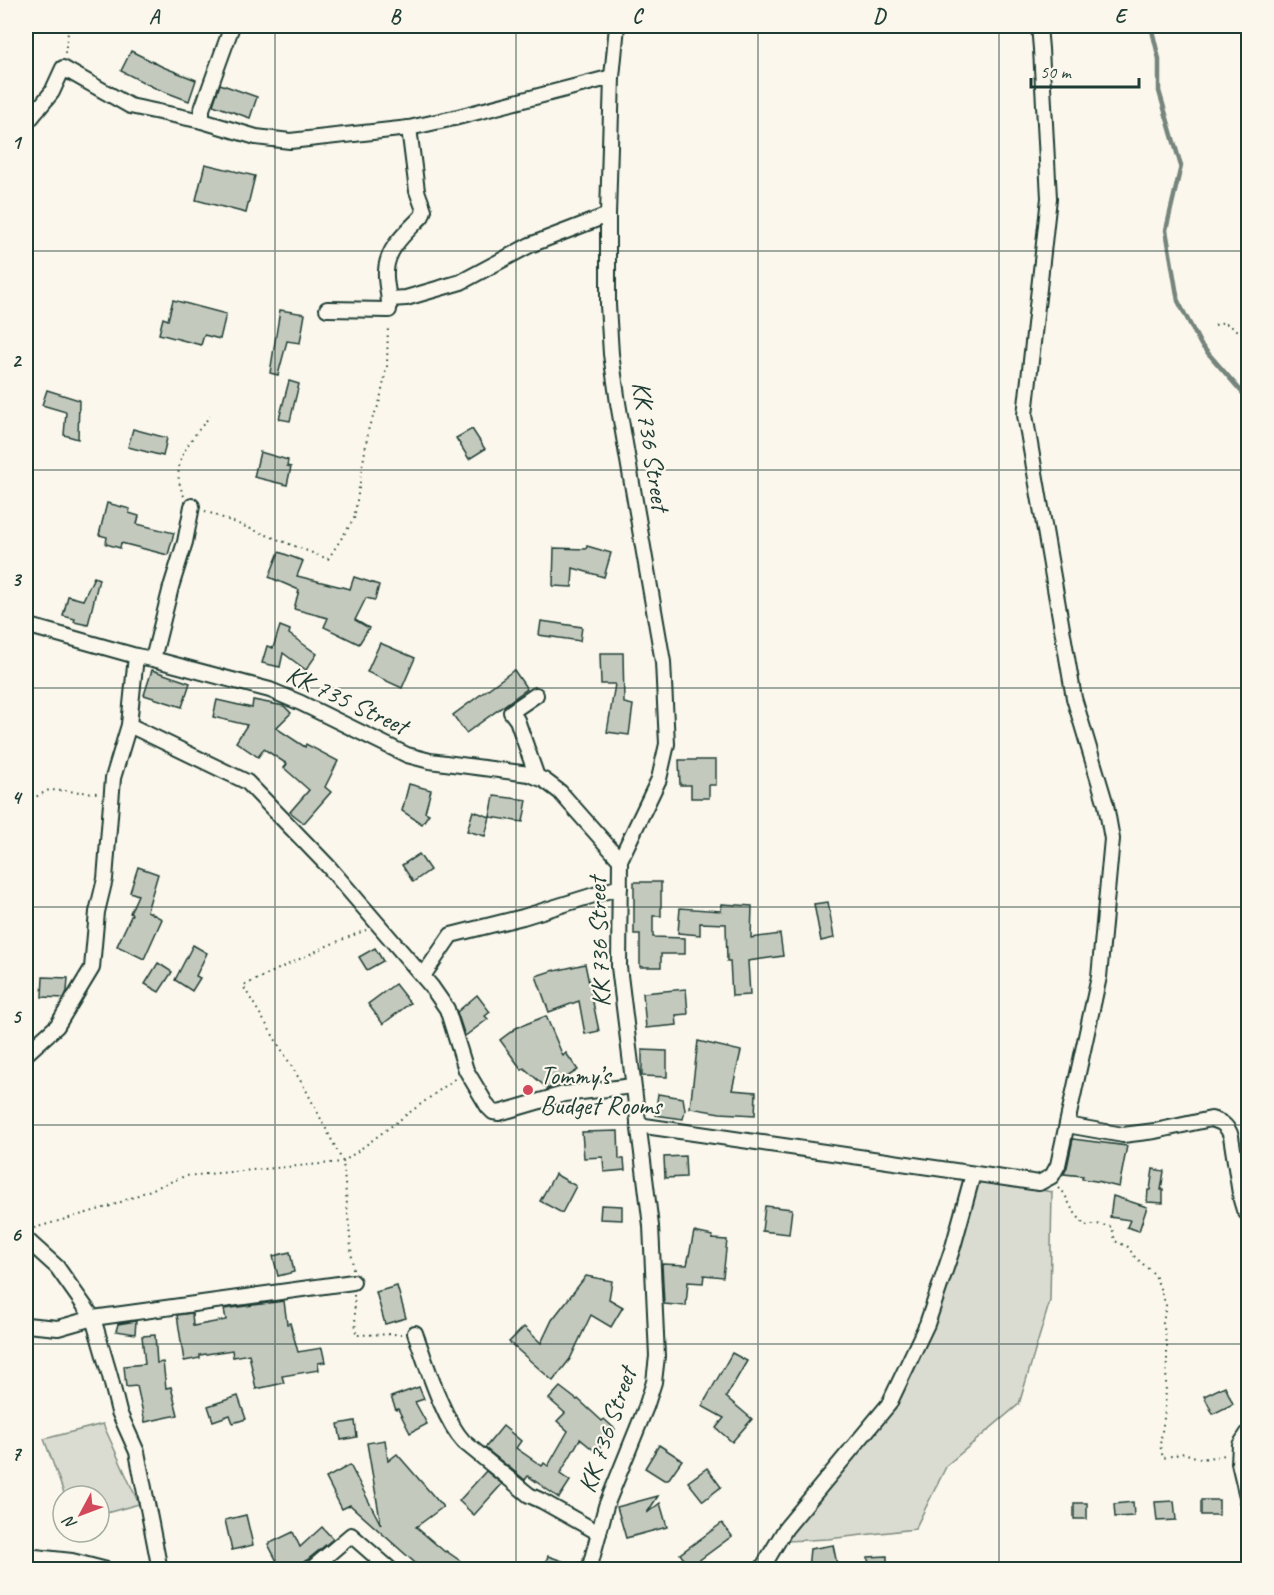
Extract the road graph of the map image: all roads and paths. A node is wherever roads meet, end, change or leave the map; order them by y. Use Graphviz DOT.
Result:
graph roads {
  1 [pos="58,26"];
  2 [pos="69,26"];
  3 [pos="232,26"];
  4 [pos="617,26"];
  5 [pos="1039,26"];
  6 [pos="68,32"];
  7 [pos="63,68"];
  8 [pos="612,77"];
  9 [pos="202,121"];
  10 [pos="26,124"];
  11 [pos="409,128"];
  12 [pos="608,214"];
  13 [pos="389,304"];
  14 [pos="327,309"];
  15 [pos="1215,325"];
  16 [pos="1248,337"];
  17 [pos="210,416"];
  18 [pos="192,506"];
  19 [pos="26,625"];
  20 [pos="136,656"];
  21 [pos="153,659"];
  22 [pos="536,695"];
  23 [pos="129,725"];
  24 [pos="537,777"];
  25 [pos="112,794"];
  26 [pos="26,802"];
  27 [pos="620,860"];
  28 [pos="620,887"];
  29 [pos="378,924"];
  30 [pos="423,976"];
  31 [pos="26,1054"];
  32 [pos="465,1071"];
  33 [pos="633,1086"];
  34 [pos="638,1125"];
  35 [pos="1066,1125"];
  36 [pos="343,1162"];
  37 [pos="973,1174"];
  38 [pos="1042,1181"];
  39 [pos="1248,1215"];
  40 [pos="26,1230"];
  41 [pos="26,1239"];
  42 [pos="353,1282"];
  43 [pos="93,1318"];
  44 [pos="26,1326"];
  45 [pos="415,1333"];
  46 [pos="1248,1433"];
  47 [pos="1239,1452"];
  48 [pos="1248,1501"];
  49 [pos="599,1533"];
  50 [pos="26,1556"];
  51 [pos="107,1569"];
  52 [pos="160,1569"];
  53 [pos="310,1569"];
  54 [pos="391,1569"];
  55 [pos="589,1569"];
  56 [pos="761,1569"];
  1 -- 6 [label="path"];
  2 -- 6 [label="path"];
  3 -- 9 [label="street"];
  4 -- 8 [label="street, KK 736 Street"];
  5 -- 35 [label="street"];
  6 -- 7 [label="path"];
  7 -- 9 [label="street"];
  7 -- 10 [label="street"];
  8 -- 11 [label="street"];
  8 -- 12 [label="street, KK 736 Street"];
  9 -- 11 [label="street"];
  11 -- 13 [label="street"];
  12 -- 13 [label="street"];
  12 -- 27 [label="street, KK 736 Street"];
  13 -- 14 [label="street"];
  13 -- 18 [label="path"];
  15 -- 16 [label="path"];
  17 -- 18 [label="path"];
  18 -- 21 [label="street"];
  19 -- 20 [label="street, KK 735 Street"];
  20 -- 21 [label="street, KK 735 Street"];
  20 -- 23 [label="street"];
  21 -- 24 [label="street, KK 735 Street"];
  22 -- 24 [label="street"];
  23 -- 25 [label="street"];
  23 -- 29 [label="street"];
  24 -- 27 [label="street, KK 735 Street"];
  25 -- 26 [label="path"];
  25 -- 31 [label="street"];
  27 -- 28 [label="street, KK 736 Street"];
  28 -- 30 [label="street"];
  28 -- 33 [label="street, KK 736 Street"];
  29 -- 30 [label="street"];
  29 -- 36 [label="path"];
  30 -- 32 [label="street"];
  32 -- 33 [label="street"];
  32 -- 36 [label="path"];
  33 -- 34 [label="street, KK 736 Street"];
  34 -- 37 [label="street"];
  34 -- 49 [label="street, KK 736 Street"];
  35 -- 38 [label="street"];
  35 -- 39 [label="street"];
  36 -- 40 [label="path"];
  36 -- 42 [label="path"];
  37 -- 38 [label="street"];
  37 -- 56 [label="street"];
  38 -- 47 [label="path"];
  41 -- 43 [label="street"];
  42 -- 43 [label="street"];
  42 -- 45 [label="path"];
  43 -- 44 [label="street"];
  43 -- 52 [label="street"];
  45 -- 49 [label="street"];
  46 -- 47 [label="street"];
  47 -- 48 [label="street"];
  49 -- 55 [label="street, KK 736 Street"];
  50 -- 51 [label="street"];
  53 -- 54 [label="street"];
}
